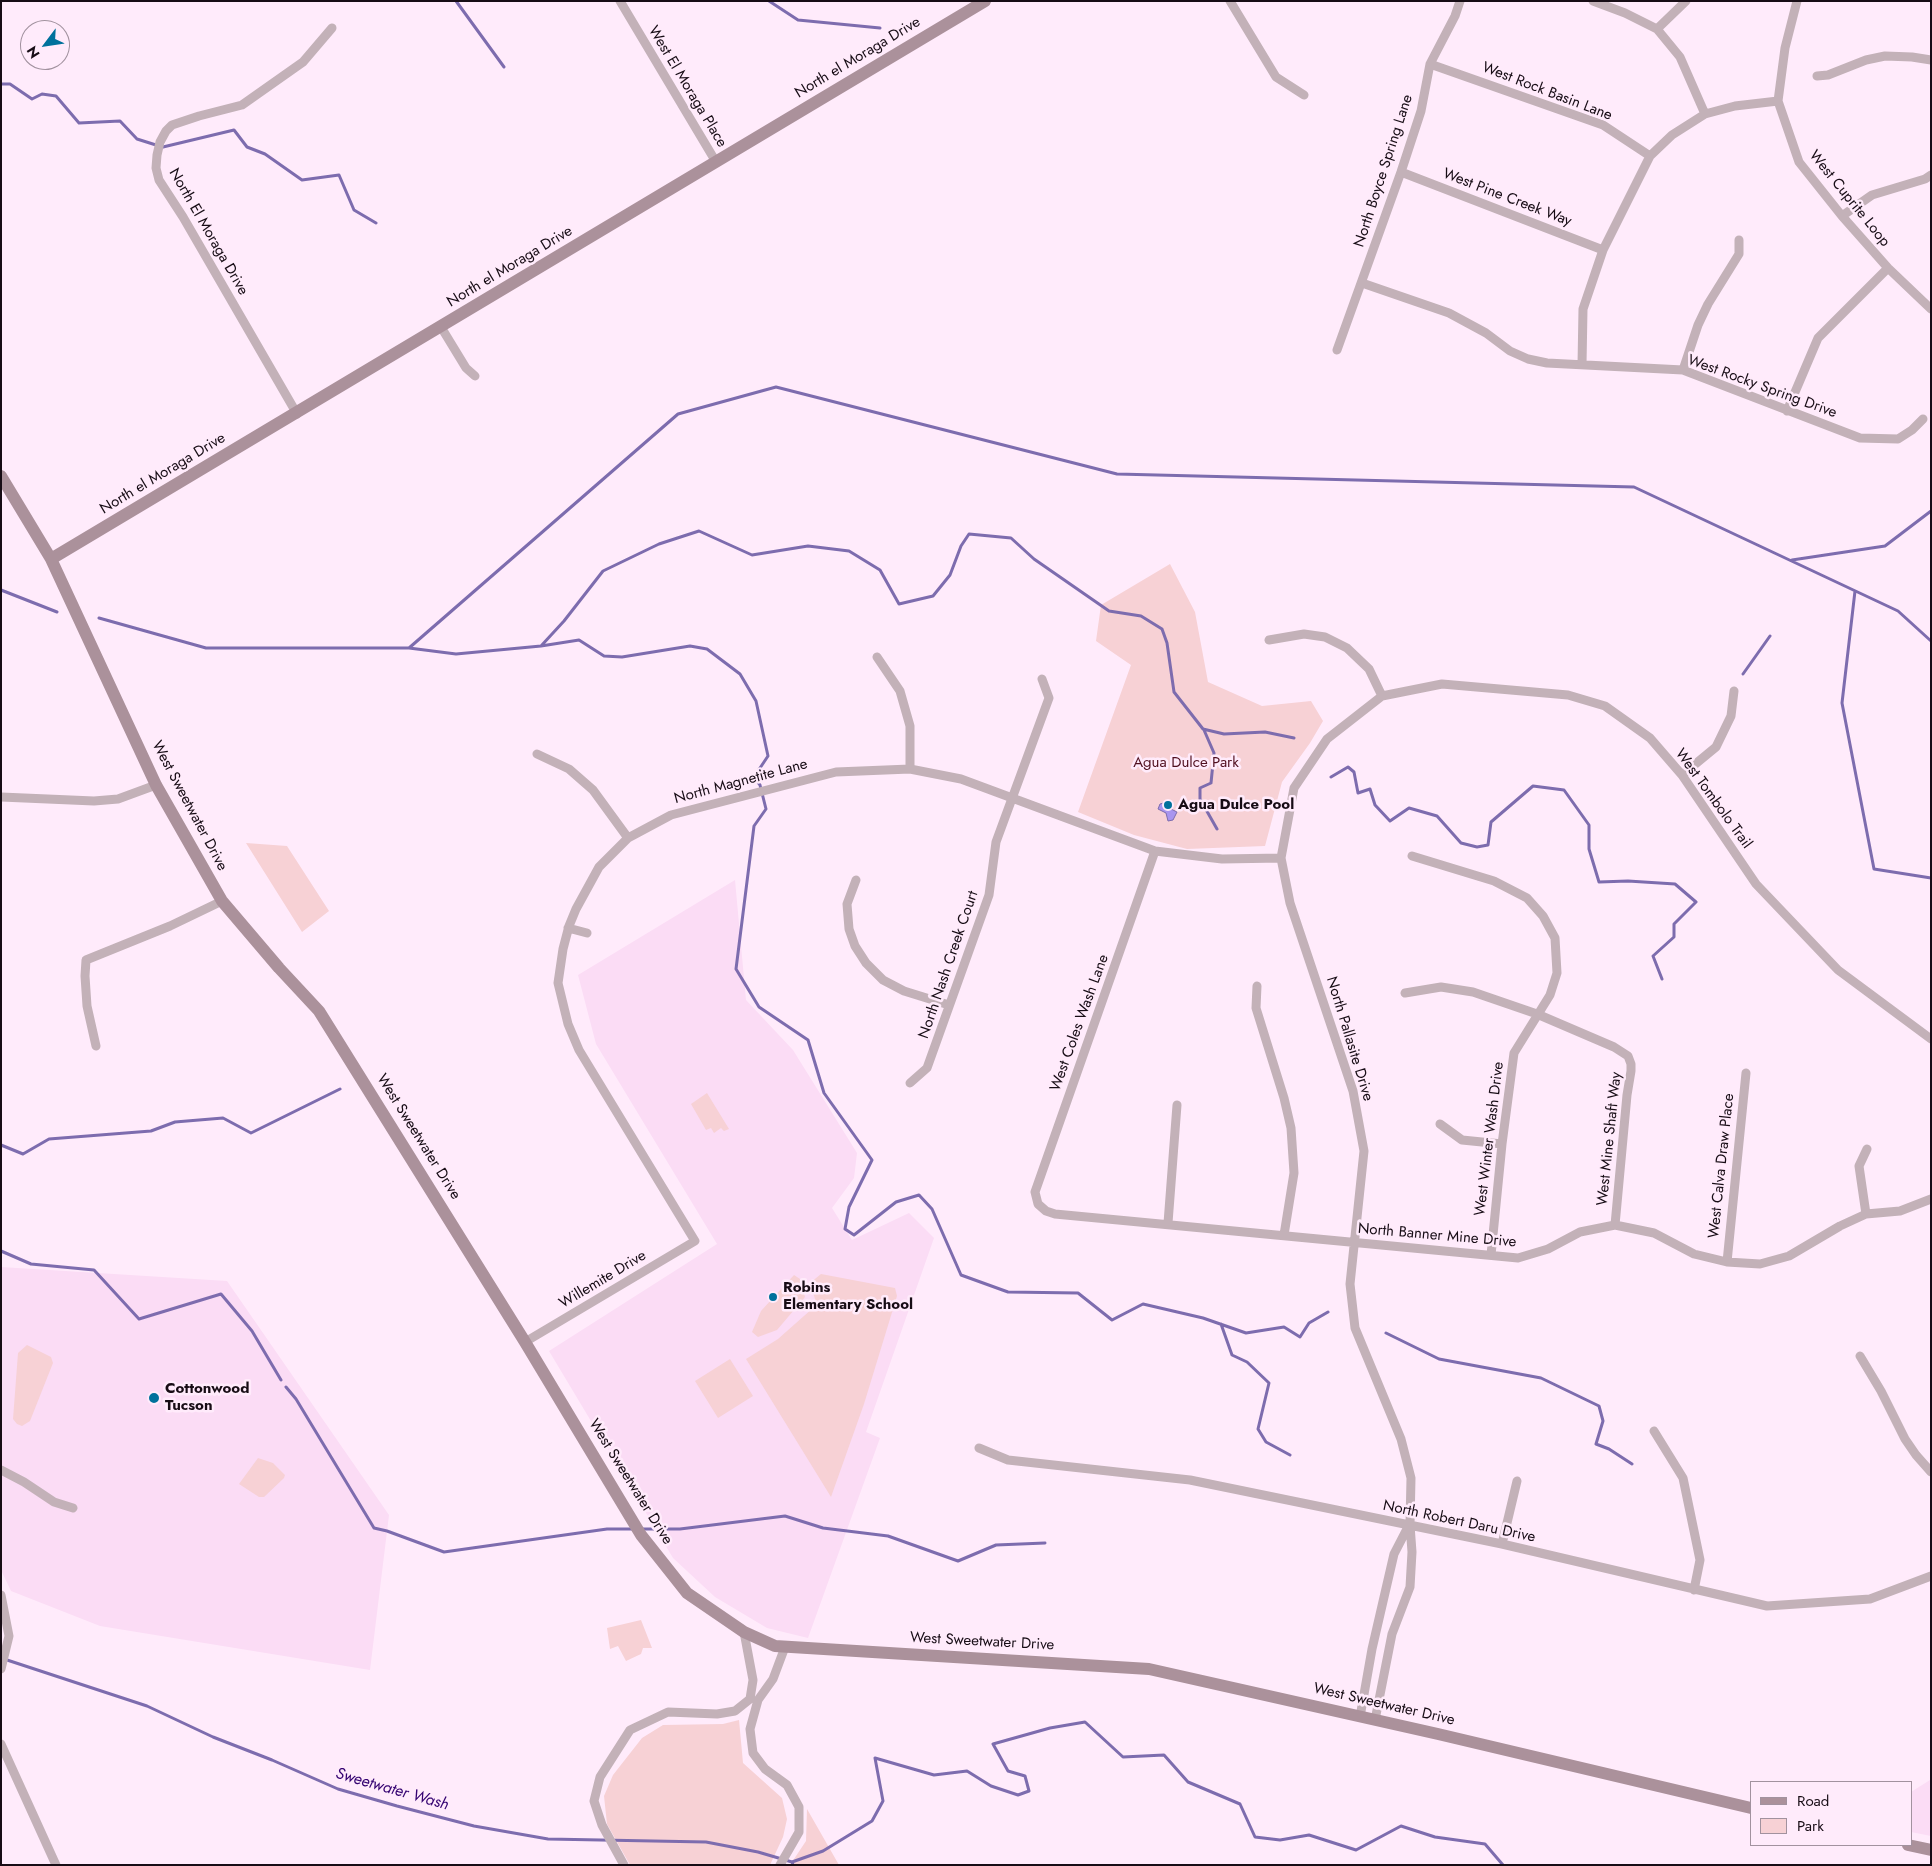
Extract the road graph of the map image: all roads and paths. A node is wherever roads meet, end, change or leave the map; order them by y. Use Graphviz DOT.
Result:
graph roads {
  1 [pos="620,1"];
  2 [pos="985,1"];
  3 [pos="1230,1"];
  4 [pos="1460,1"];
  5 [pos="1593,1"];
  6 [pos="1686,1"];
  7 [pos="1797,1"];
  8 [pos="332,28"];
  9 [pos="1657,29"];
  10 [pos="1931,60"];
  11 [pos="1430,64"];
  12 [pos="1817,76"];
  13 [pos="1304,95"];
  14 [pos="1778,102"];
  15 [pos="1705,114"];
  16 [pos="1650,156"];
  17 [pos="716,162"];
  18 [pos="1401,172"];
  19 [pos="1931,175"];
  20 [pos="1842,216"];
  21 [pos="1739,240"];
  22 [pos="1603,250"];
  23 [pos="1888,268"];
  24 [pos="1362,282"];
  25 [pos="1931,309"];
  26 [pos="442,327"];
  27 [pos="1337,350"];
  28 [pos="1582,365"];
  29 [pos="1683,370"];
  30 [pos="475,376"];
  31 [pos="1788,411"];
  32 [pos="296,414"];
  33 [pos="1923,419"];
  34 [pos="1,476"];
  35 [pos="51,558"];
  36 [pos="1269,640"];
  37 [pos="877,657"];
  38 [pos="1042,679"];
  39 [pos="1734,691"];
  40 [pos="1382,696"];
  41 [pos="537,754"];
  42 [pos="910,769"];
  43 [pos="1682,775"];
  44 [pos="156,784"];
  45 [pos="1,797"];
  46 [pos="1011,799"];
  47 [pos="628,838"];
  48 [pos="1155,851"];
  49 [pos="1412,856"];
  50 [pos="1281,858"];
  51 [pos="856,880"];
  52 [pos="222,901"];
  53 [pos="568,928"];
  54 [pos="587,933"];
  55 [pos="1257,986"];
  56 [pos="1405,993"];
  57 [pos="948,1006"];
  58 [pos="1537,1014"];
  59 [pos="1931,1039"];
  60 [pos="96,1046"];
  61 [pos="1746,1073"];
  62 [pos="910,1083"];
  63 [pos="1177,1105"];
  64 [pos="1440,1124"];
  65 [pos="1502,1144"];
  66 [pos="1866,1149"];
  67 [pos="1931,1199"];
  68 [pos="1035,1206"];
  69 [pos="1866,1214"];
  70 [pos="1168,1224"];
  71 [pos="1615,1225"];
  72 [pos="1284,1236"];
  73 [pos="695,1241"];
  74 [pos="1354,1243"];
  75 [pos="1491,1255"];
  76 [pos="1727,1262"];
  77 [pos="525,1342"];
  78 [pos="1860,1356"];
  79 [pos="1654,1431"];
  80 [pos="979,1448"];
  81 [pos="1,1470"];
  82 [pos="1931,1472"];
  83 [pos="1517,1481"];
  84 [pos="73,1508"];
  85 [pos="1410,1525"];
  86 [pos="1502,1544"];
  87 [pos="1931,1576"];
  88 [pos="1694,1590"];
  89 [pos="1,1595"];
  90 [pos="744,1632"];
  91 [pos="785,1647"];
  92 [pos="1,1669"];
  93 [pos="1360,1717"];
  94 [pos="1375,1720"];
  95 [pos="1,1744"];
  96 [pos="1750,1808"];
  97 [pos="1912,1846"];
  98 [pos="1931,1850"];
  99 [pos="56,1865"];
  100 [pos="624,1865"];
  101 [pos="780,1865"];
  1 -- 17 [label="street, West El Moraga Place"];
  2 -- 17 [label="street, North el Moraga Drive"];
  3 -- 13 [label="street"];
  4 -- 11 [label="street, North Boyce Spring Lane"];
  5 -- 9 [label="street"];
  6 -- 9 [label="street"];
  7 -- 14 [label="street, West Cuprite Loop"];
  8 -- 32 [label="street, North El Moraga Drive"];
  9 -- 15 [label="street"];
  10 -- 12 [label="street"];
  11 -- 16 [label="street, West Rock Basin Lane"];
  11 -- 18 [label="street, North Boyce Spring Lane"];
  14 -- 15 [label="street"];
  14 -- 20 [label="street, West Cuprite Loop"];
  15 -- 16 [label="street"];
  16 -- 22 [label="street"];
  17 -- 26 [label="street, North el Moraga Drive"];
  18 -- 22 [label="street, West Pine Creek Way"];
  18 -- 24 [label="street, North Boyce Spring Lane"];
  19 -- 20 [label="street"];
  20 -- 23 [label="street, West Cuprite Loop"];
  21 -- 29 [label="street"];
  22 -- 28 [label="street"];
  23 -- 25 [label="street, West Cuprite Loop"];
  23 -- 31 [label="street"];
  24 -- 27 [label="street, North Boyce Spring Lane"];
  24 -- 28 [label="street, West Rocky Spring Drive"];
  26 -- 30 [label="street"];
  26 -- 32 [label="street, North el Moraga Drive"];
  28 -- 29 [label="street, West Rocky Spring Drive"];
  29 -- 31 [label="street, West Rocky Spring Drive"];
  31 -- 33 [label="street, West Rocky Spring Drive"];
  32 -- 35 [label="street, North el Moraga Drive"];
  34 -- 35 [label="street, West Sweetwater Drive"];
  35 -- 44 [label="street, West Sweetwater Drive"];
  36 -- 40 [label="street"];
  37 -- 42 [label="street"];
  38 -- 46 [label="street, North Nash Creek Court"];
  39 -- 43 [label="street"];
  40 -- 43 [label="street, West Tombolo Trail"];
  40 -- 50 [label="street, West Tombolo Trail"];
  41 -- 47 [label="street"];
  42 -- 46 [label="street, North Magnetite Lane"];
  42 -- 47 [label="street, North Magnetite Lane"];
  43 -- 59 [label="street, West Tombolo Trail"];
  44 -- 45 [label="street"];
  44 -- 52 [label="street, West Sweetwater Drive"];
  46 -- 48 [label="street, North Magnetite Lane"];
  46 -- 57 [label="street, North Nash Creek Court"];
  47 -- 53 [label="street, North Magnetite Lane"];
  48 -- 50 [label="street, North Magnetite Lane"];
  48 -- 68 [label="street, West Coles Wash Lane"];
  49 -- 58 [label="street, West Winter Wash Drive"];
  50 -- 74 [label="street, North Pallasite Drive"];
  51 -- 57 [label="street"];
  52 -- 60 [label="street"];
  52 -- 77 [label="street, West Sweetwater Drive"];
  53 -- 54 [label="street"];
  53 -- 73 [label="street, North Magnetite Lane"];
  55 -- 72 [label="street"];
  56 -- 58 [label="street"];
  57 -- 62 [label="street, North Nash Creek Court"];
  58 -- 65 [label="street, West Winter Wash Drive"];
  58 -- 71 [label="street, West Mine Shaft Way"];
  61 -- 76 [label="street, West Calva Draw Place"];
  63 -- 70 [label="street"];
  64 -- 65 [label="street"];
  65 -- 75 [label="street, West Winter Wash Drive"];
  66 -- 69 [label="street"];
  67 -- 69 [label="street, North Banner Mine Drive"];
  68 -- 70 [label="street, North Banner Mine Drive"];
  69 -- 76 [label="street, North Banner Mine Drive"];
  70 -- 72 [label="street, North Banner Mine Drive"];
  71 -- 75 [label="street, North Banner Mine Drive"];
  71 -- 76 [label="street, North Banner Mine Drive"];
  72 -- 74 [label="street, North Banner Mine Drive"];
  73 -- 77 [label="street, Willemite Drive"];
  74 -- 75 [label="street, North Banner Mine Drive"];
  74 -- 85 [label="street, North Pallasite Drive"];
  77 -- 90 [label="street, West Sweetwater Drive"];
  78 -- 82 [label="street"];
  79 -- 88 [label="street"];
  80 -- 85 [label="street, North Robert Daru Drive"];
  81 -- 84 [label="street"];
  83 -- 86 [label="street"];
  85 -- 86 [label="street, North Robert Daru Drive"];
  85 -- 93 [label="street"];
  85 -- 94 [label="street, North Pallasite Drive"];
  86 -- 88 [label="street, North Robert Daru Drive"];
  87 -- 88 [label="street, North Robert Daru Drive"];
  89 -- 92 [label="street"];
  90 -- 91 [label="street, West Sweetwater Drive"];
  90 -- 100 [label="street"];
  91 -- 93 [label="street, West Sweetwater Drive"];
  91 -- 101 [label="street"];
  93 -- 94 [label="street, West Sweetwater Drive"];
  94 -- 96 [label="street, West Sweetwater Drive"];
  95 -- 99 [label="street"];
  97 -- 98 [label="street"];
}
